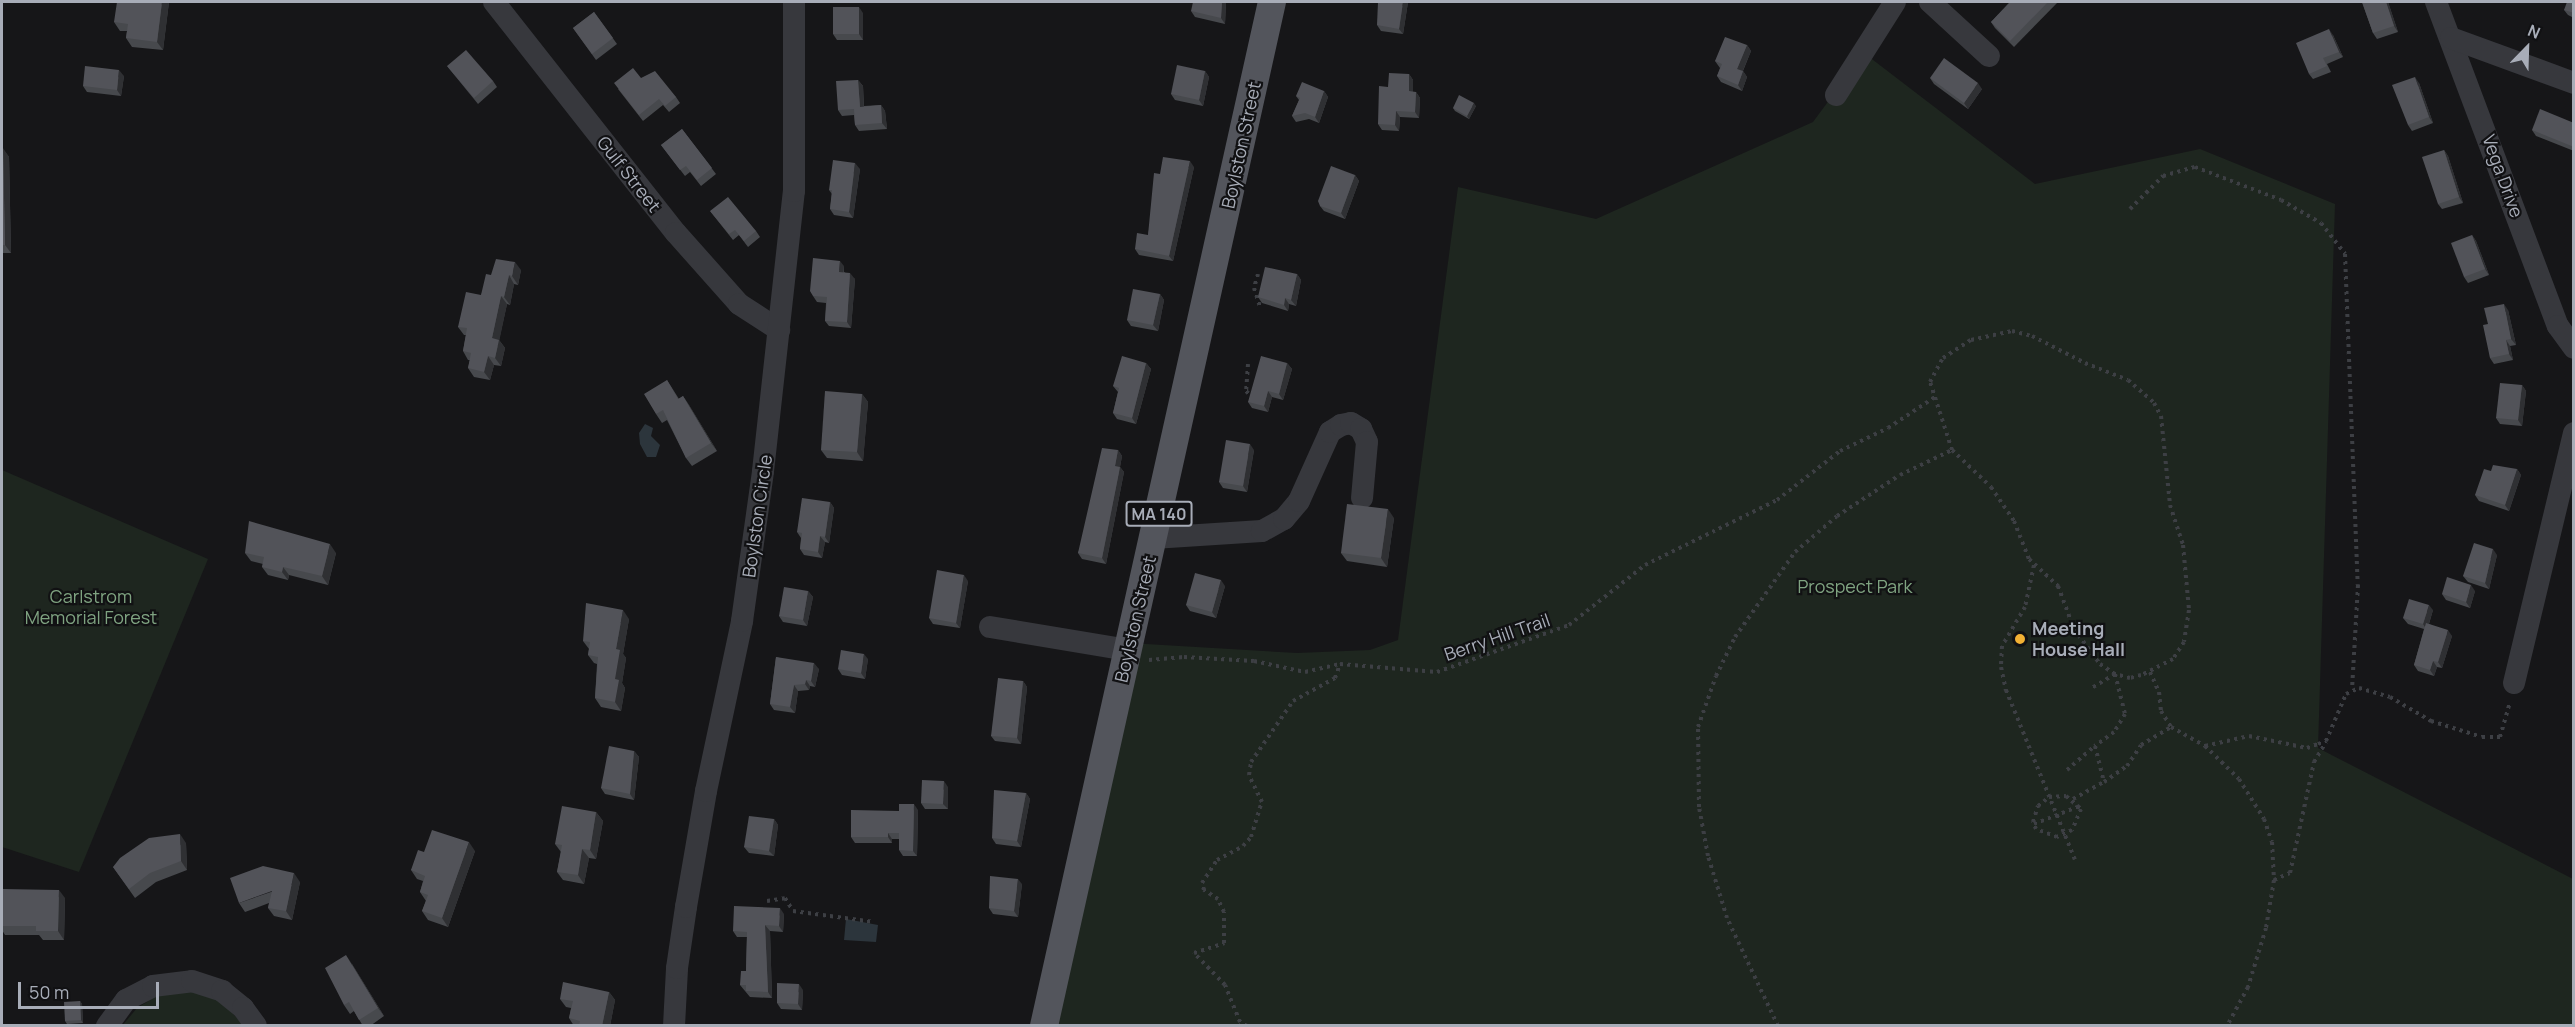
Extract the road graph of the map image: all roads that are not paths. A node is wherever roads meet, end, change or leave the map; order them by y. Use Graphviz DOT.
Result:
graph roads {
  1 [pos="494,2"];
  2 [pos="794,2"];
  3 [pos="1272,2"];
  4 [pos="1895,2"];
  5 [pos="1930,2"];
  6 [pos="2436,2"];
  7 [pos="2451,38"];
  8 [pos="1989,56"];
  9 [pos="2574,83"];
  10 [pos="1836,95"];
  11 [pos="780,330"];
  12 [pos="2574,348"];
  13 [pos="2574,433"];
  14 [pos="1362,498"];
  15 [pos="1153,538"];
  16 [pos="990,627"];
  17 [pos="1126,657"];
  18 [pos="2514,683"];
  19 [pos="107,1026"];
  20 [pos="256,1026"];
  21 [pos="674,1026"];
  22 [pos="1044,1026"];
  1 -- 11 [label="street, Gulf Street"];
  2 -- 11 [label="street, Boylston Circle"];
  3 -- 15 [label="main road, Boylston Street / MA 140"];
  4 -- 10 [label="street"];
  5 -- 8 [label="street"];
  6 -- 7 [label="street, Vega Drive"];
  7 -- 9 [label="street"];
  7 -- 12 [label="street, Vega Drive"];
  11 -- 21 [label="street, Boylston Circle"];
  13 -- 18 [label="street"];
  14 -- 15 [label="street"];
  15 -- 17 [label="main road, Boylston Street / MA 140"];
  16 -- 17 [label="street"];
  17 -- 22 [label="main road, Boylston Street / MA 140"];
  19 -- 20 [label="street"];
}
